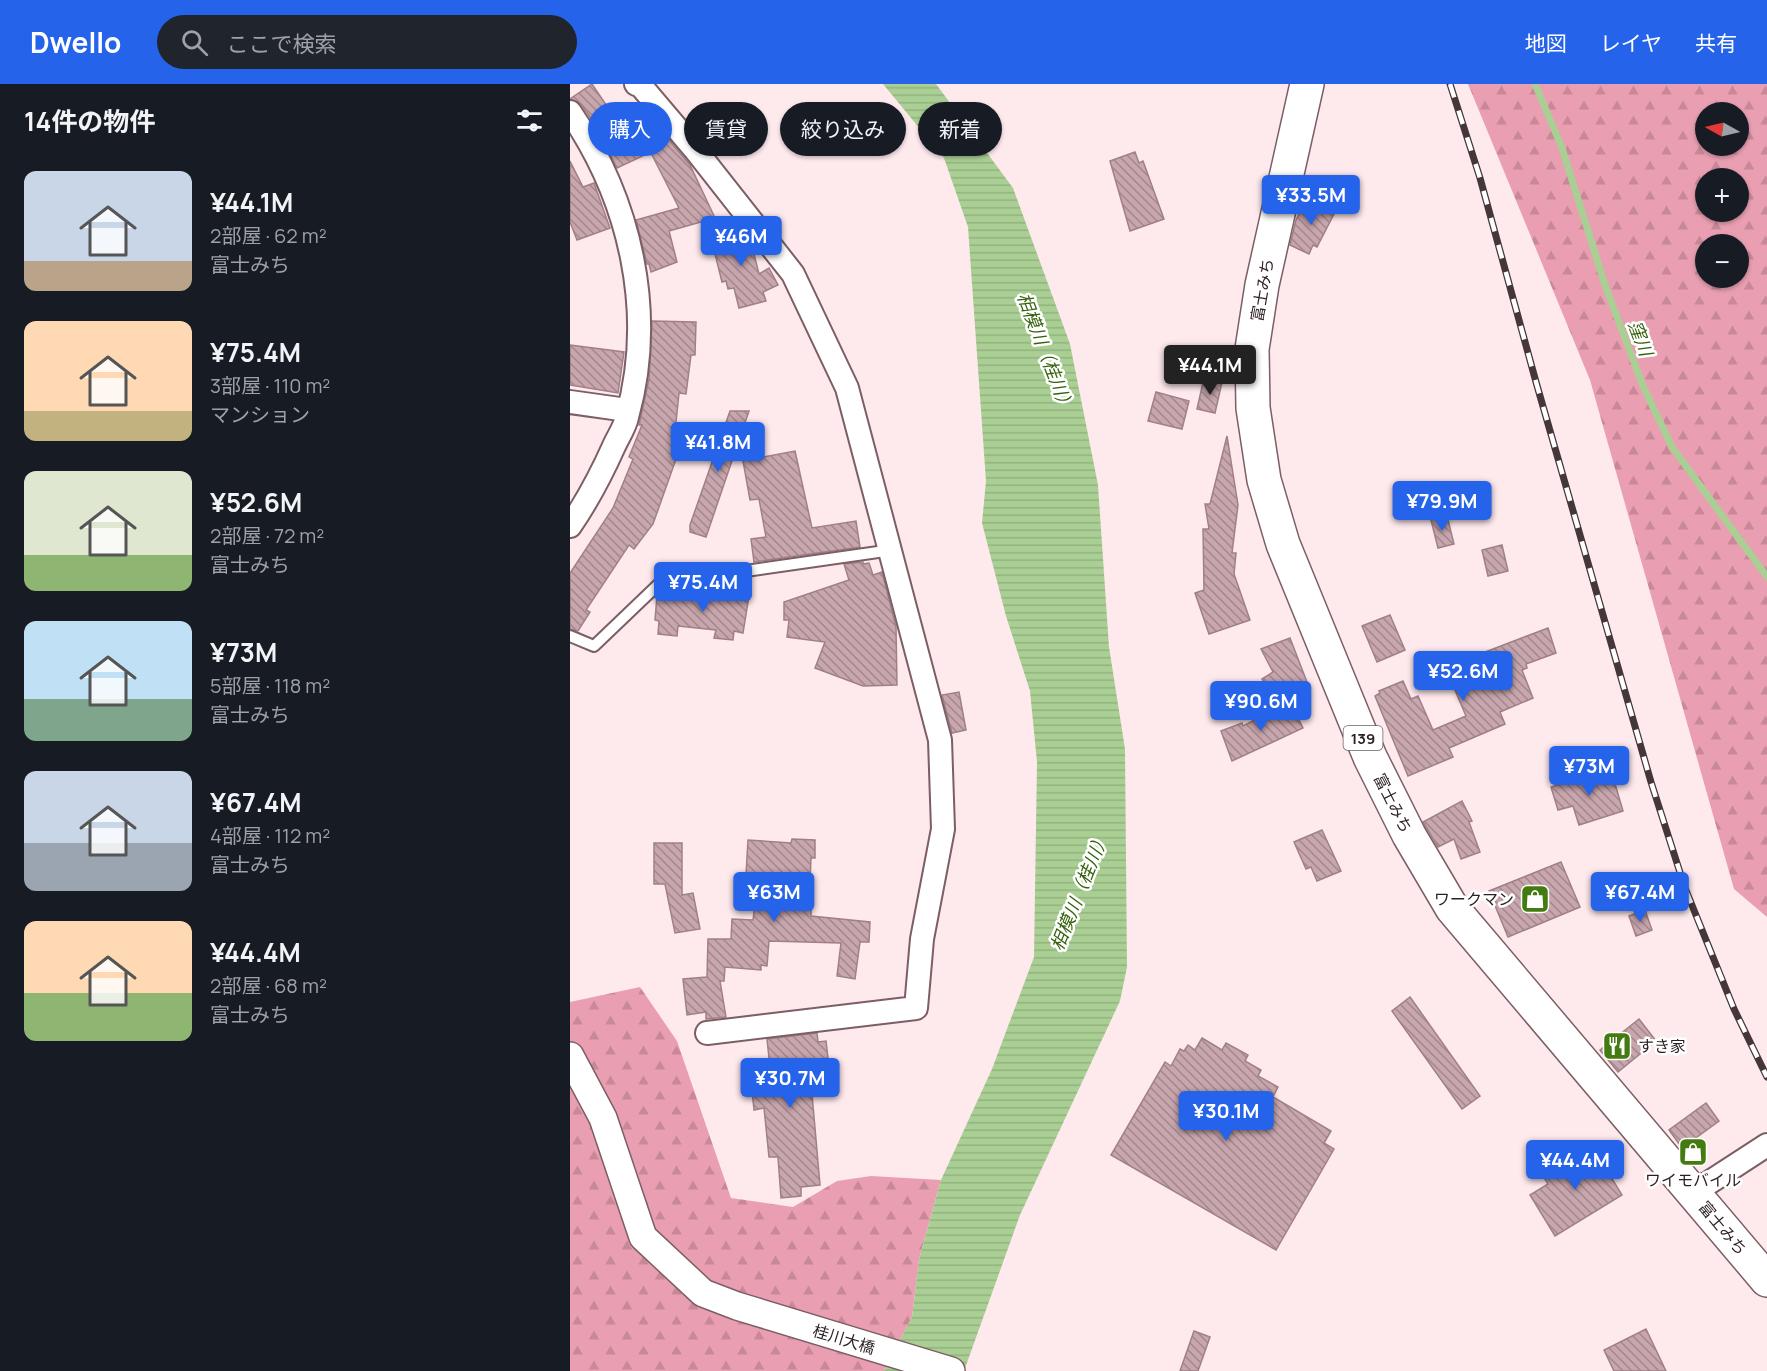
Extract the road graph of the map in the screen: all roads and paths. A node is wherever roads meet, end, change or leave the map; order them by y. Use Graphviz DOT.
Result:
graph roads {
  1 [pos="636,84"];
  2 [pos="1307,84"];
  3 [pos="570,112"];
  4 [pos="570,402"];
  5 [pos="627,410"];
  6 [pos="570,526"];
  7 [pos="892,550"];
  8 [pos="570,636"];
  9 [pos="707,1033"];
  10 [pos="570,1056"];
  11 [pos="1767,1145"];
  12 [pos="1693,1192"];
  13 [pos="1767,1280"];
  14 [pos="951,1371"];
  1 -- 7 [label="street"];
  2 -- 12 [label="highway, 富士みち / 139"];
  3 -- 5 [label="street"];
  4 -- 5 [label="street"];
  5 -- 6 [label="street"];
  7 -- 8 [label="lane"];
  7 -- 9 [label="street"];
  10 -- 14 [label="street, 桂川大橋"];
  11 -- 12 [label="street"];
  12 -- 13 [label="highway, 富士みち / 139"];
}
